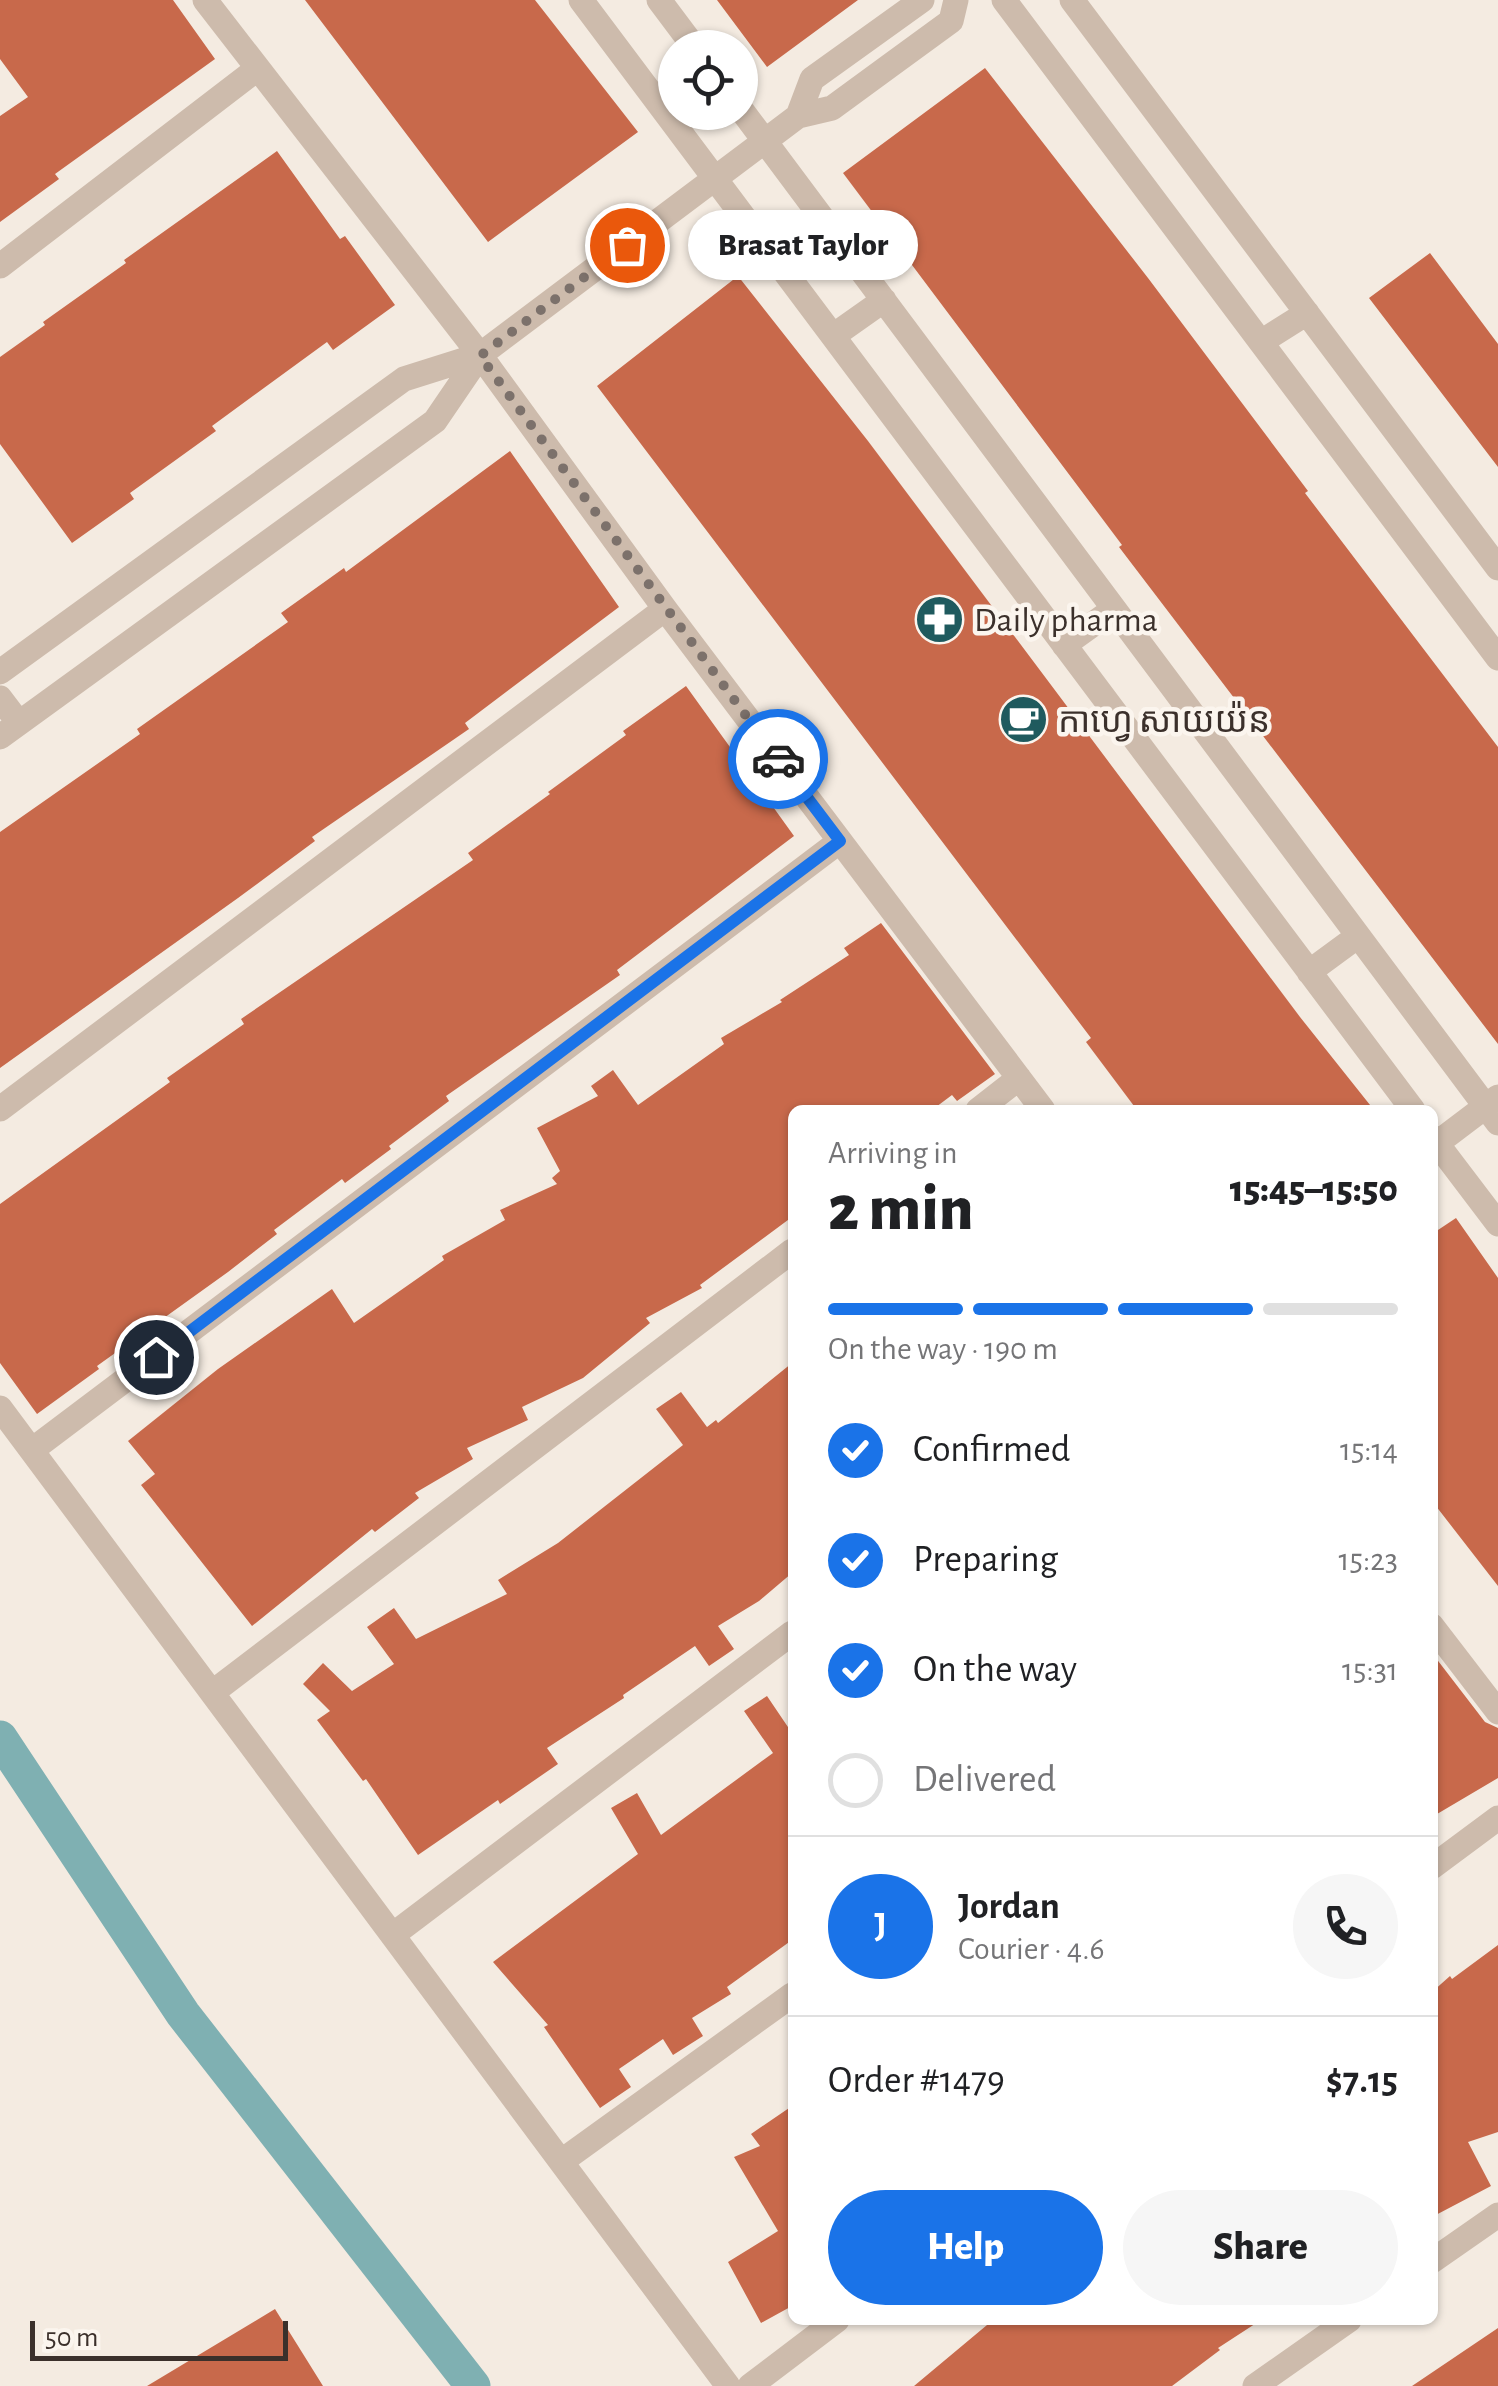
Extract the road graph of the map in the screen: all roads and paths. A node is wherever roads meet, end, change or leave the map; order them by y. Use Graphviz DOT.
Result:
graph roads {
  1 [pos="205,0"];
  2 [pos="581,0"];
  3 [pos="659,0"];
  4 [pos="922,0"];
  5 [pos="956,0"];
  6 [pos="1004,0"];
  7 [pos="1072,0"];
  8 [pos="682,30"];
  9 [pos="257,69"];
  10 [pos="798,116"];
  11 [pos="756,130"];
  12 [pos="765,142"];
  13 [pos="715,178"];
  14 [pos="0,266"];
  15 [pos="884,300"];
  16 [pos="1307,313"];
  17 [pos="833,336"];
  18 [pos="1260,342"];
  19 [pos="480,356"];
  20 [pos="1498,568"];
  21 [pos="665,609"];
  22 [pos="1114,609"];
  23 [pos="1064,645"];
  24 [pos="1498,658"];
  25 [pos="0,672"];
  26 [pos="0,698"];
  27 [pos="10,730"];
  28 [pos="840,841"];
  29 [pos="1358,936"];
  30 [pos="1310,972"];
  31 [pos="1019,1078"];
  32 [pos="984,1105"];
  33 [pos="1039,1105"];
  34 [pos="1408,1105"];
  35 [pos="1494,1109"];
  36 [pos="0,1110"];
  37 [pos="1438,1140"];
  38 [pos="1438,1147"];
  39 [pos="1498,1224"];
  40 [pos="788,1254"];
  41 [pos="0,1408"];
  42 [pos="32,1450"];
  43 [pos="1438,1634"];
  44 [pos="788,1636"];
  45 [pos="212,1692"];
  46 [pos="1498,1712"];
  47 [pos="1498,1818"];
  48 [pos="1438,1863"];
  49 [pos="394,1934"];
  50 [pos="788,1998"];
  51 [pos="562,2162"];
  52 [pos="1498,2215"];
  53 [pos="1438,2257"];
  54 [pos="830,2325"];
  55 [pos="1342,2325"];
  56 [pos="728,2386"];
  57 [pos="750,2386"];
  58 [pos="1255,2386"];
  1 -- 9 [label="street"];
  2 -- 13 [label="street"];
  3 -- 8 [label="street"];
  4 -- 10 [label="street"];
  5 -- 10 [label="street"];
  6 -- 18 [label="street"];
  7 -- 16 [label="street"];
  9 -- 14 [label="street"];
  9 -- 19 [label="street"];
  10 -- 12 [label="street"];
  11 -- 12 [label="street"];
  12 -- 13 [label="street"];
  12 -- 15 [label="street"];
  13 -- 17 [label="street"];
  13 -- 19 [label="street"];
  15 -- 17 [label="street"];
  15 -- 22 [label="street"];
  16 -- 18 [label="street"];
  16 -- 20 [label="street"];
  17 -- 23 [label="street"];
  18 -- 24 [label="street"];
  19 -- 21 [label="street"];
  19 -- 25 [label="street"];
  19 -- 27 [label="street"];
  21 -- 28 [label="street"];
  21 -- 36 [label="street"];
  22 -- 23 [label="street"];
  22 -- 29 [label="street"];
  23 -- 30 [label="street"];
  26 -- 27 [label="street"];
  28 -- 31 [label="street"];
  28 -- 42 [label="street"];
  29 -- 30 [label="street"];
  29 -- 35 [label="street"];
  30 -- 34 [label="street"];
  31 -- 32 [label="street"];
  31 -- 33 [label="street"];
  35 -- 37 [label="street"];
  38 -- 39 [label="street"];
  40 -- 45 [label="street"];
  41 -- 42 [label="street"];
  42 -- 45 [label="street"];
  43 -- 46 [label="street"];
  44 -- 49 [label="street"];
  45 -- 49 [label="street"];
  47 -- 48 [label="street"];
  49 -- 51 [label="street"];
  50 -- 51 [label="street"];
  51 -- 56 [label="street"];
  52 -- 53 [label="street"];
  54 -- 57 [label="street"];
  55 -- 58 [label="street"];
}
